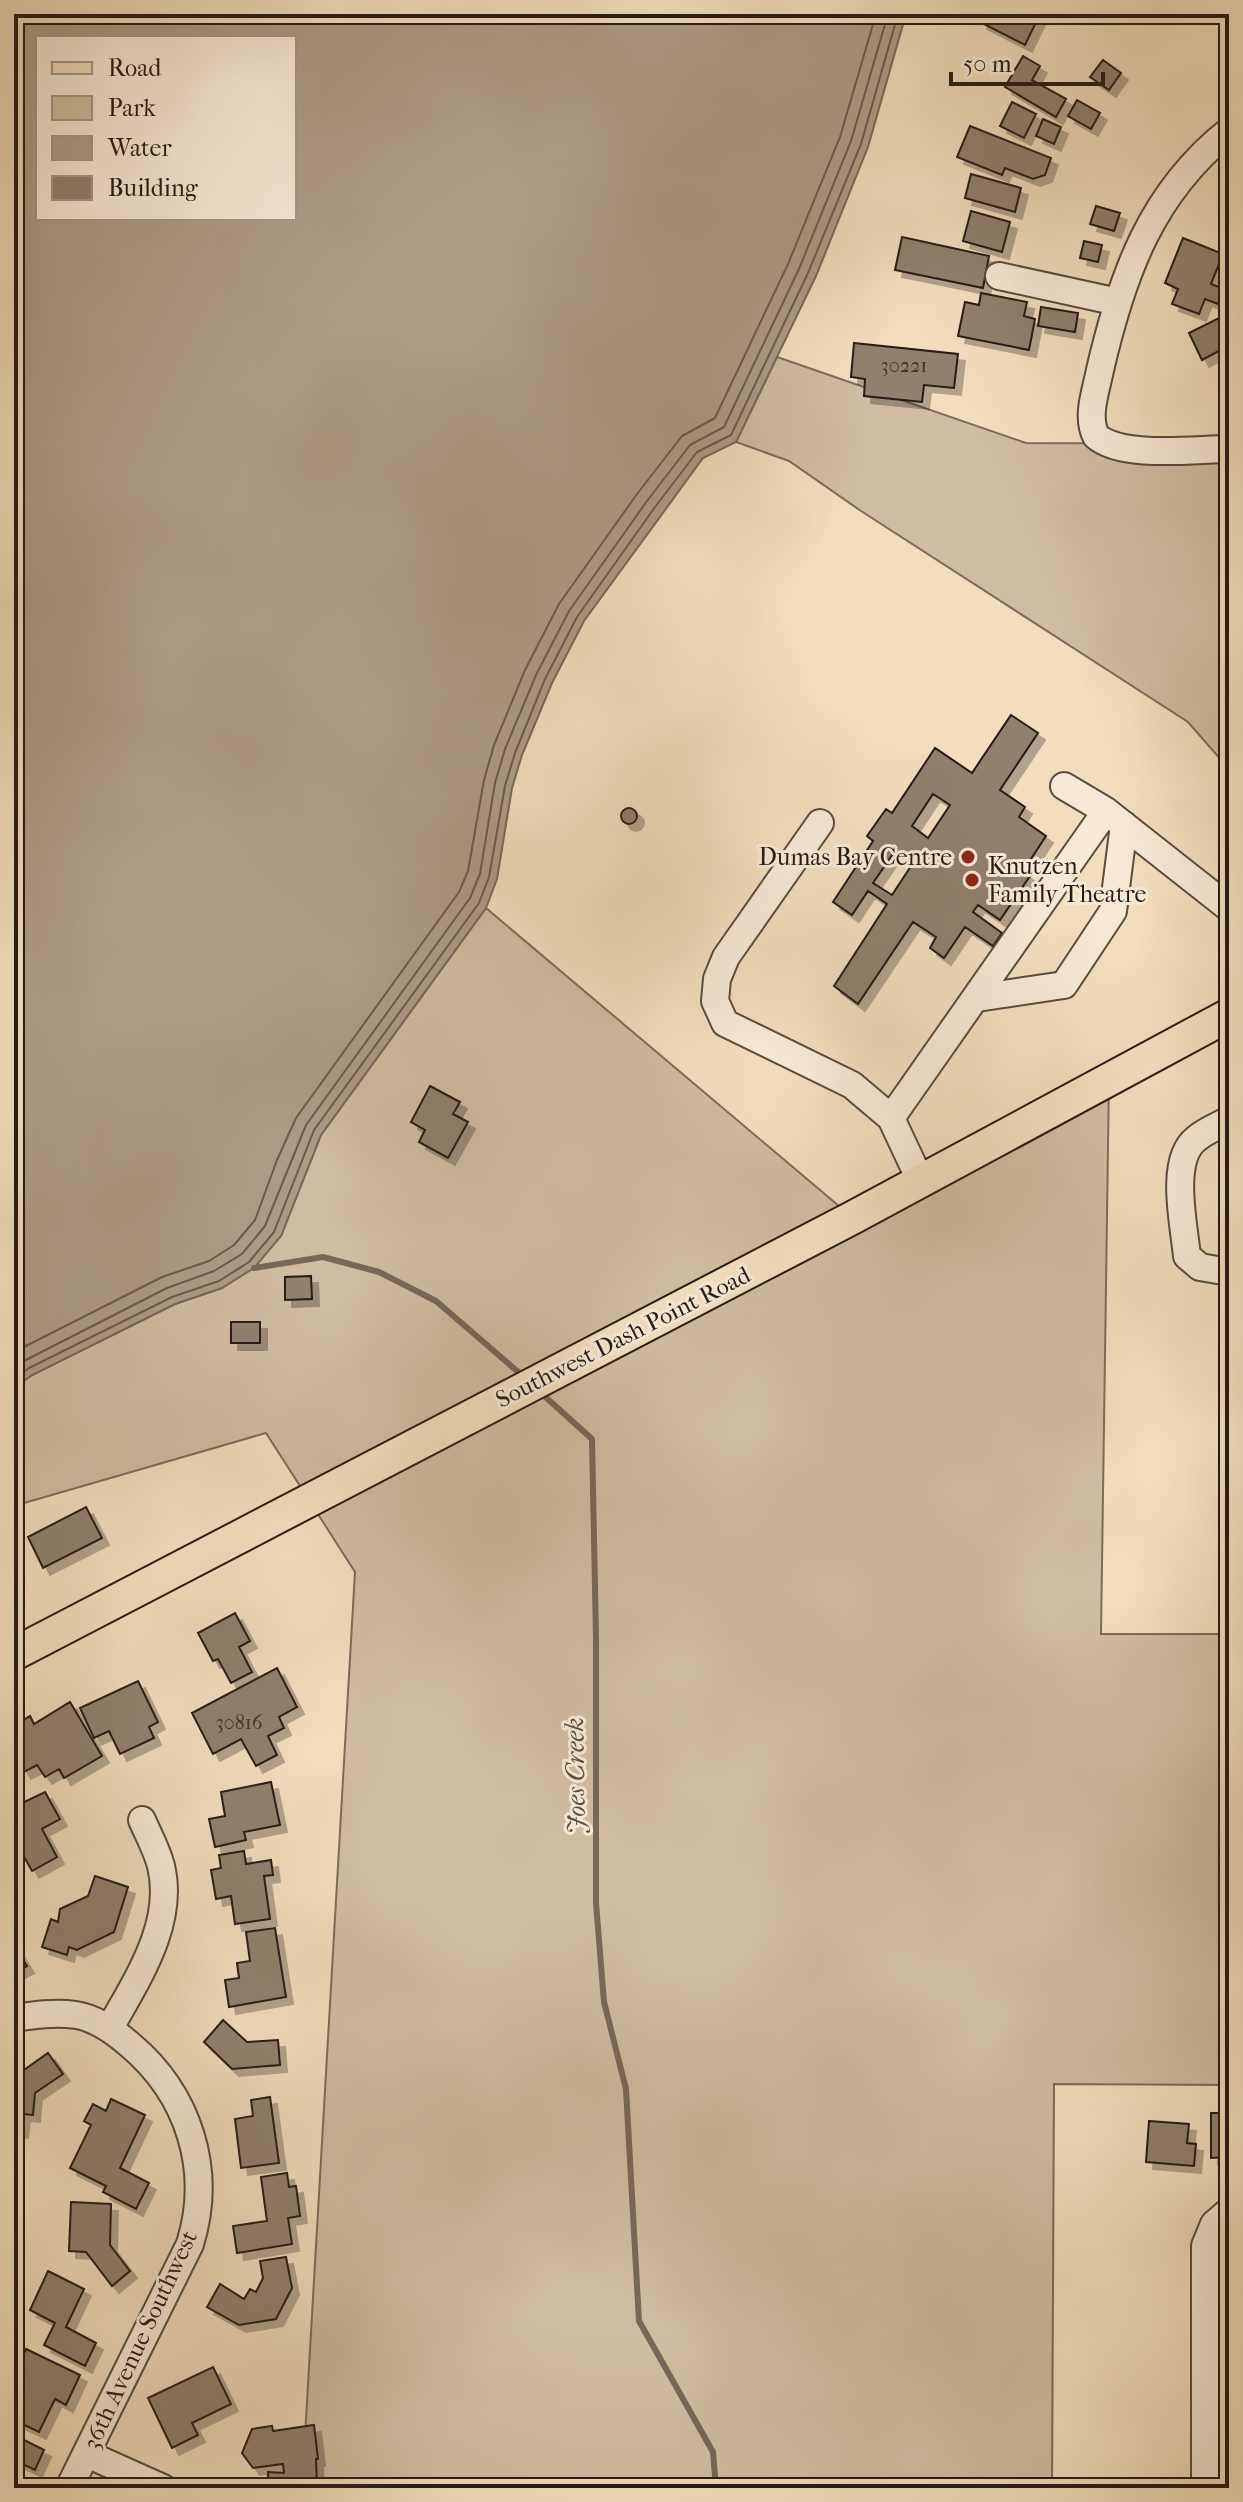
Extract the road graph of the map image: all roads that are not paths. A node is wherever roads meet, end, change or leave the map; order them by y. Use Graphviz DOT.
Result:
graph roads {
  1 [pos="1229,131"];
  2 [pos="999,276"];
  3 [pos="1118,302"];
  4 [pos="1229,449"];
  5 [pos="1064,786"];
  6 [pos="1115,818"];
  7 [pos="820,823"];
  8 [pos="1229,908"];
  9 [pos="977,998"];
  10 [pos="1229,1015"];
  11 [pos="891,1118"];
  12 [pos="1229,1120"];
  13 [pos="920,1180"];
  14 [pos="1229,1272"];
  15 [pos="14,1654"];
  16 [pos="142,1820"];
  17 [pos="14,2018"];
  18 [pos="110,2028"];
  19 [pos="1225,2213"];
  20 [pos="87,2454"];
  21 [pos="1213,2485"];
  22 [pos="69,2488"];
  23 [pos="163,2488"];
  1 -- 3 [label="street"];
  2 -- 3 [label="street"];
  3 -- 4 [label="street"];
  5 -- 6 [label="street"];
  6 -- 8 [label="street"];
  6 -- 9 [label="street"];
  6 -- 9 [label="street"];
  7 -- 11 [label="street"];
  9 -- 11 [label="street"];
  10 -- 13 [label="main road, Southwest Dash Point Road"];
  11 -- 13 [label="street"];
  12 -- 14 [label="street"];
  13 -- 15 [label="main road, Southwest Dash Point Road"];
  16 -- 18 [label="street"];
  17 -- 18 [label="street"];
  18 -- 20 [label="street, 36th Avenue Southwest"];
  19 -- 21 [label="street"];
  20 -- 22 [label="street, 36th Avenue Southwest"];
  20 -- 23 [label="street"];
}
